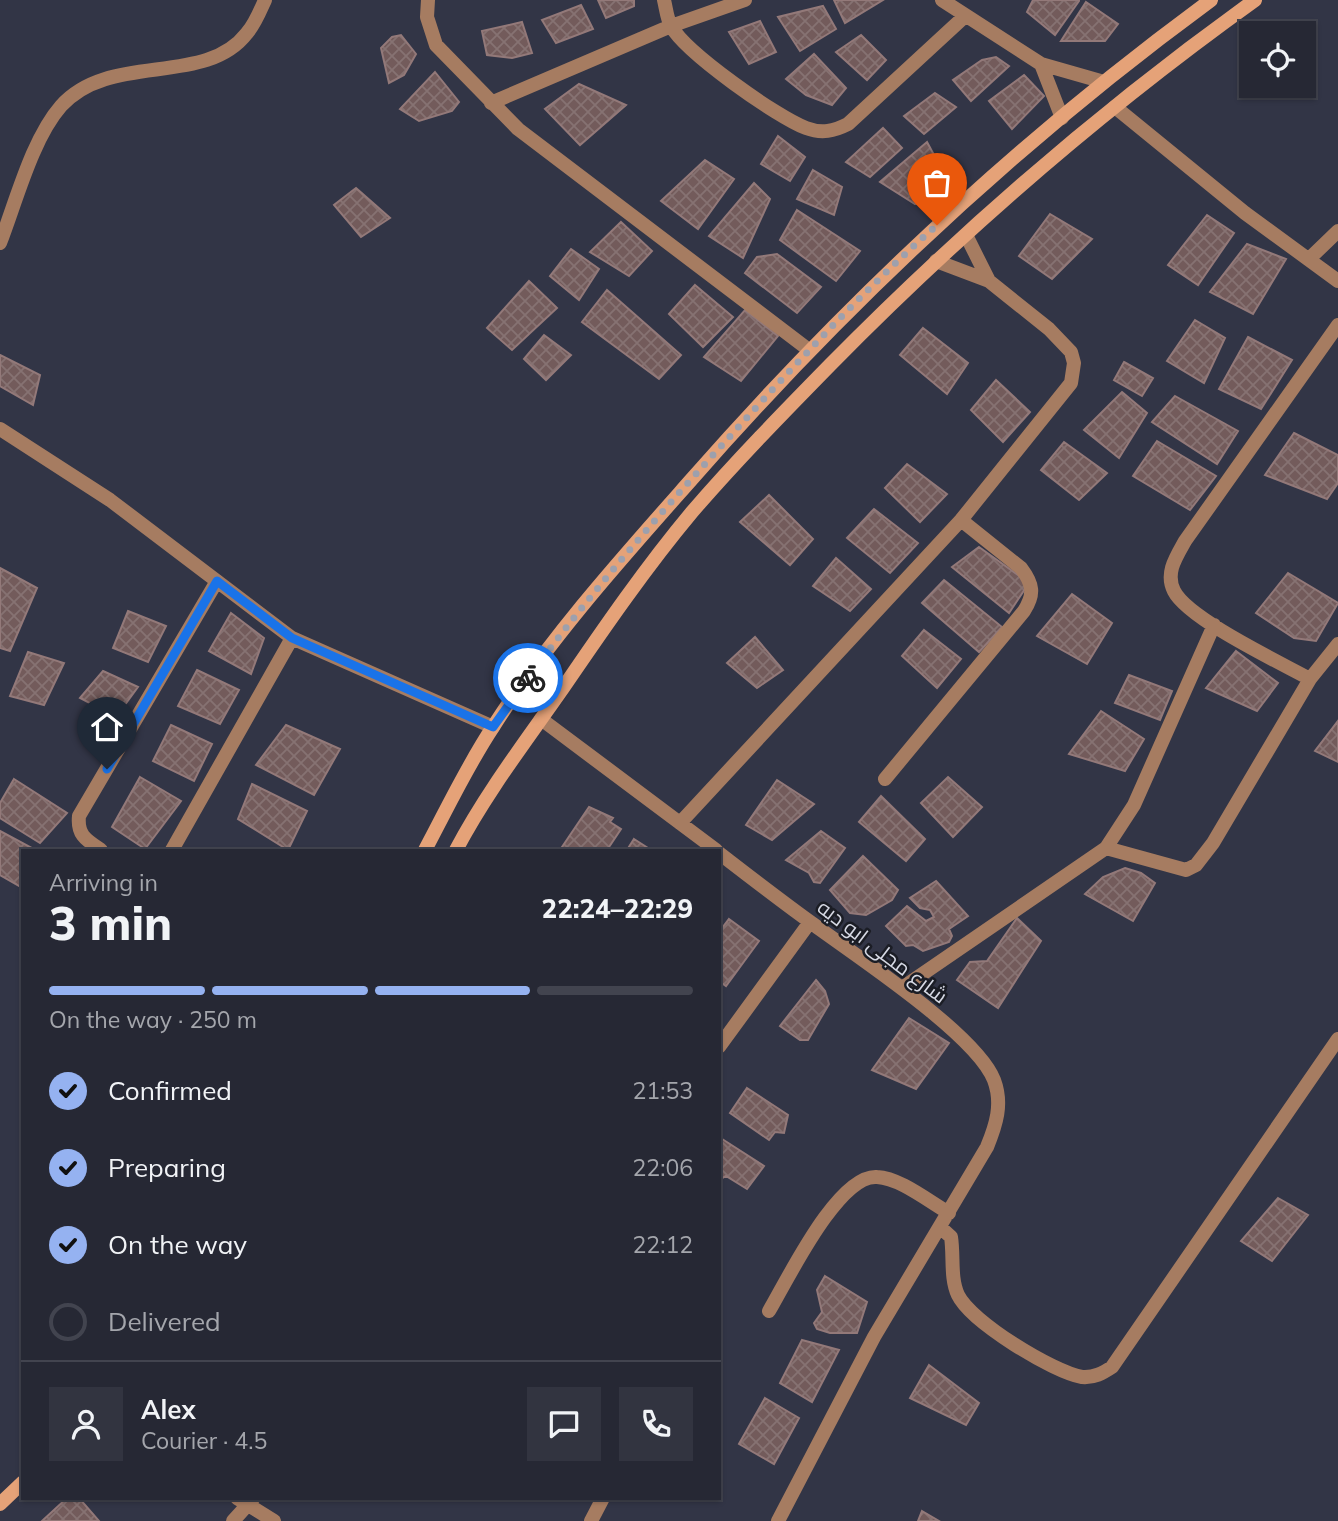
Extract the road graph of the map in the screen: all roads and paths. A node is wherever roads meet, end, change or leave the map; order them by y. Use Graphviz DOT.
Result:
graph roads {
  1 [pos="265,0"];
  2 [pos="428,0"];
  3 [pos="664,0"];
  4 [pos="745,0"];
  5 [pos="942,0"];
  6 [pos="1212,0"];
  7 [pos="1255,0"];
  8 [pos="964,17"];
  9 [pos="671,26"];
  10 [pos="1041,64"];
  11 [pos="1104,82"];
  12 [pos="491,103"];
  13 [pos="1115,107"];
  14 [pos="1062,118"];
  15 [pos="1338,231"];
  16 [pos="966,235"];
  17 [pos="0,243"];
  18 [pos="1310,258"];
  19 [pos="936,261"];
  20 [pos="989,281"];
  21 [pos="1338,281"];
  22 [pos="1338,325"];
  23 [pos="809,350"];
  24 [pos="0,429"];
  25 [pos="714,453"];
  26 [pos="732,468"];
  27 [pos="961,520"];
  28 [pos="217,581"];
  29 [pos="1214,625"];
  30 [pos="292,638"];
  31 [pos="1338,644"];
  32 [pos="1310,679"];
  33 [pos="541,719"];
  34 [pos="493,727"];
  35 [pos="885,779"];
  36 [pos="680,823"];
  37 [pos="1106,848"];
  38 [pos="99,849"];
  39 [pos="173,849"];
  40 [pos="426,849"];
  41 [pos="457,849"];
  42 [pos="714,849"];
  43 [pos="721,854"];
  44 [pos="810,922"];
  45 [pos="902,988"];
  46 [pos="1338,1039"];
  47 [pos="721,1044"];
  48 [pos="949,1213"];
  49 [pos="940,1227"];
  50 [pos="769,1311"];
  51 [pos="21,1484"];
  52 [pos="595,1500"];
  53 [pos="246,1501"];
  54 [pos="0,1504"];
  55 [pos="233,1521"];
  56 [pos="274,1521"];
  57 [pos="592,1521"];
  58 [pos="778,1521"];
  1 -- 17 [label="street"];
  2 -- 12 [label="street"];
  3 -- 9 [label="street"];
  4 -- 9 [label="street"];
  5 -- 8 [label="street"];
  6 -- 11 [label="main road"];
  7 -- 13 [label="main road"];
  8 -- 9 [label="street"];
  8 -- 10 [label="street"];
  9 -- 12 [label="street"];
  10 -- 11 [label="street"];
  10 -- 14 [label="street"];
  11 -- 14 [label="main road"];
  12 -- 23 [label="street"];
  13 -- 16 [label="main road"];
  13 -- 18 [label="street"];
  14 -- 23 [label="main road"];
  15 -- 18 [label="street"];
  16 -- 19 [label="main road"];
  16 -- 20 [label="street"];
  18 -- 21 [label="street"];
  19 -- 20 [label="street"];
  19 -- 26 [label="main road"];
  20 -- 27 [label="street"];
  22 -- 29 [label="street"];
  23 -- 25 [label="main road"];
  24 -- 28 [label="street"];
  25 -- 26 [label="main road"];
  25 -- 34 [label="main road"];
  26 -- 33 [label="main road"];
  27 -- 35 [label="street"];
  27 -- 36 [label="street"];
  28 -- 30 [label="street"];
  28 -- 38 [label="street"];
  29 -- 32 [label="street"];
  29 -- 37 [label="street"];
  30 -- 34 [label="street"];
  30 -- 39 [label="street"];
  31 -- 32 [label="street"];
  32 -- 37 [label="street"];
  33 -- 36 [label="street, شارع مجلى ابو ديه"];
  33 -- 41 [label="main road"];
  34 -- 40 [label="main road"];
  36 -- 42 [label="street, شارع مجلى ابو ديه"];
  37 -- 45 [label="street"];
  43 -- 44 [label="street, شارع مجلى ابو ديه"];
  44 -- 45 [label="street, شارع مجلى ابو ديه"];
  44 -- 47 [label="street"];
  45 -- 48 [label="street, شارع مجلى ابو ديه"];
  46 -- 49 [label="street"];
  48 -- 49 [label="street"];
  48 -- 50 [label="street"];
  49 -- 58 [label="street"];
  51 -- 54 [label="main road"];
  52 -- 57 [label="street"];
  53 -- 55 [label="street"];
  53 -- 56 [label="street"];
}
